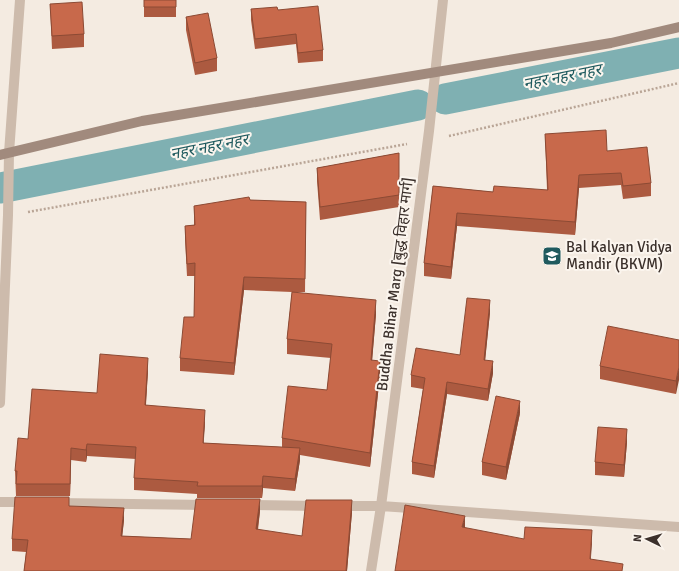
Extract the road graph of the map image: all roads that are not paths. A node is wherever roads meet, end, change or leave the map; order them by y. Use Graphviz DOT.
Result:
graph roads {
  1 [pos="20,0"];
  2 [pos="443,0"];
  3 [pos="679,27"];
  4 [pos="436,72"];
  5 [pos="4,154"];
  6 [pos="0,403"];
  7 [pos="0,502"];
  8 [pos="215,505"];
  9 [pos="239,505"];
  10 [pos="381,506"];
  11 [pos="679,527"];
  12 [pos="371,571"];
  1 -- 5 [label="street"];
  2 -- 4 [label="street, Buddha Bihar Marg [बुद्ध विहार मार्ग]"];
  3 -- 4 [label="street"];
  4 -- 5 [label="street"];
  4 -- 10 [label="street, Buddha Bihar Marg [बुद्ध विहार मार्ग]"];
  5 -- 6 [label="street"];
  7 -- 8 [label="street"];
  9 -- 10 [label="street"];
  10 -- 11 [label="street"];
  10 -- 12 [label="street, Buddha Bihar Marg [बुद्ध विहार मार्ग]"];
}
